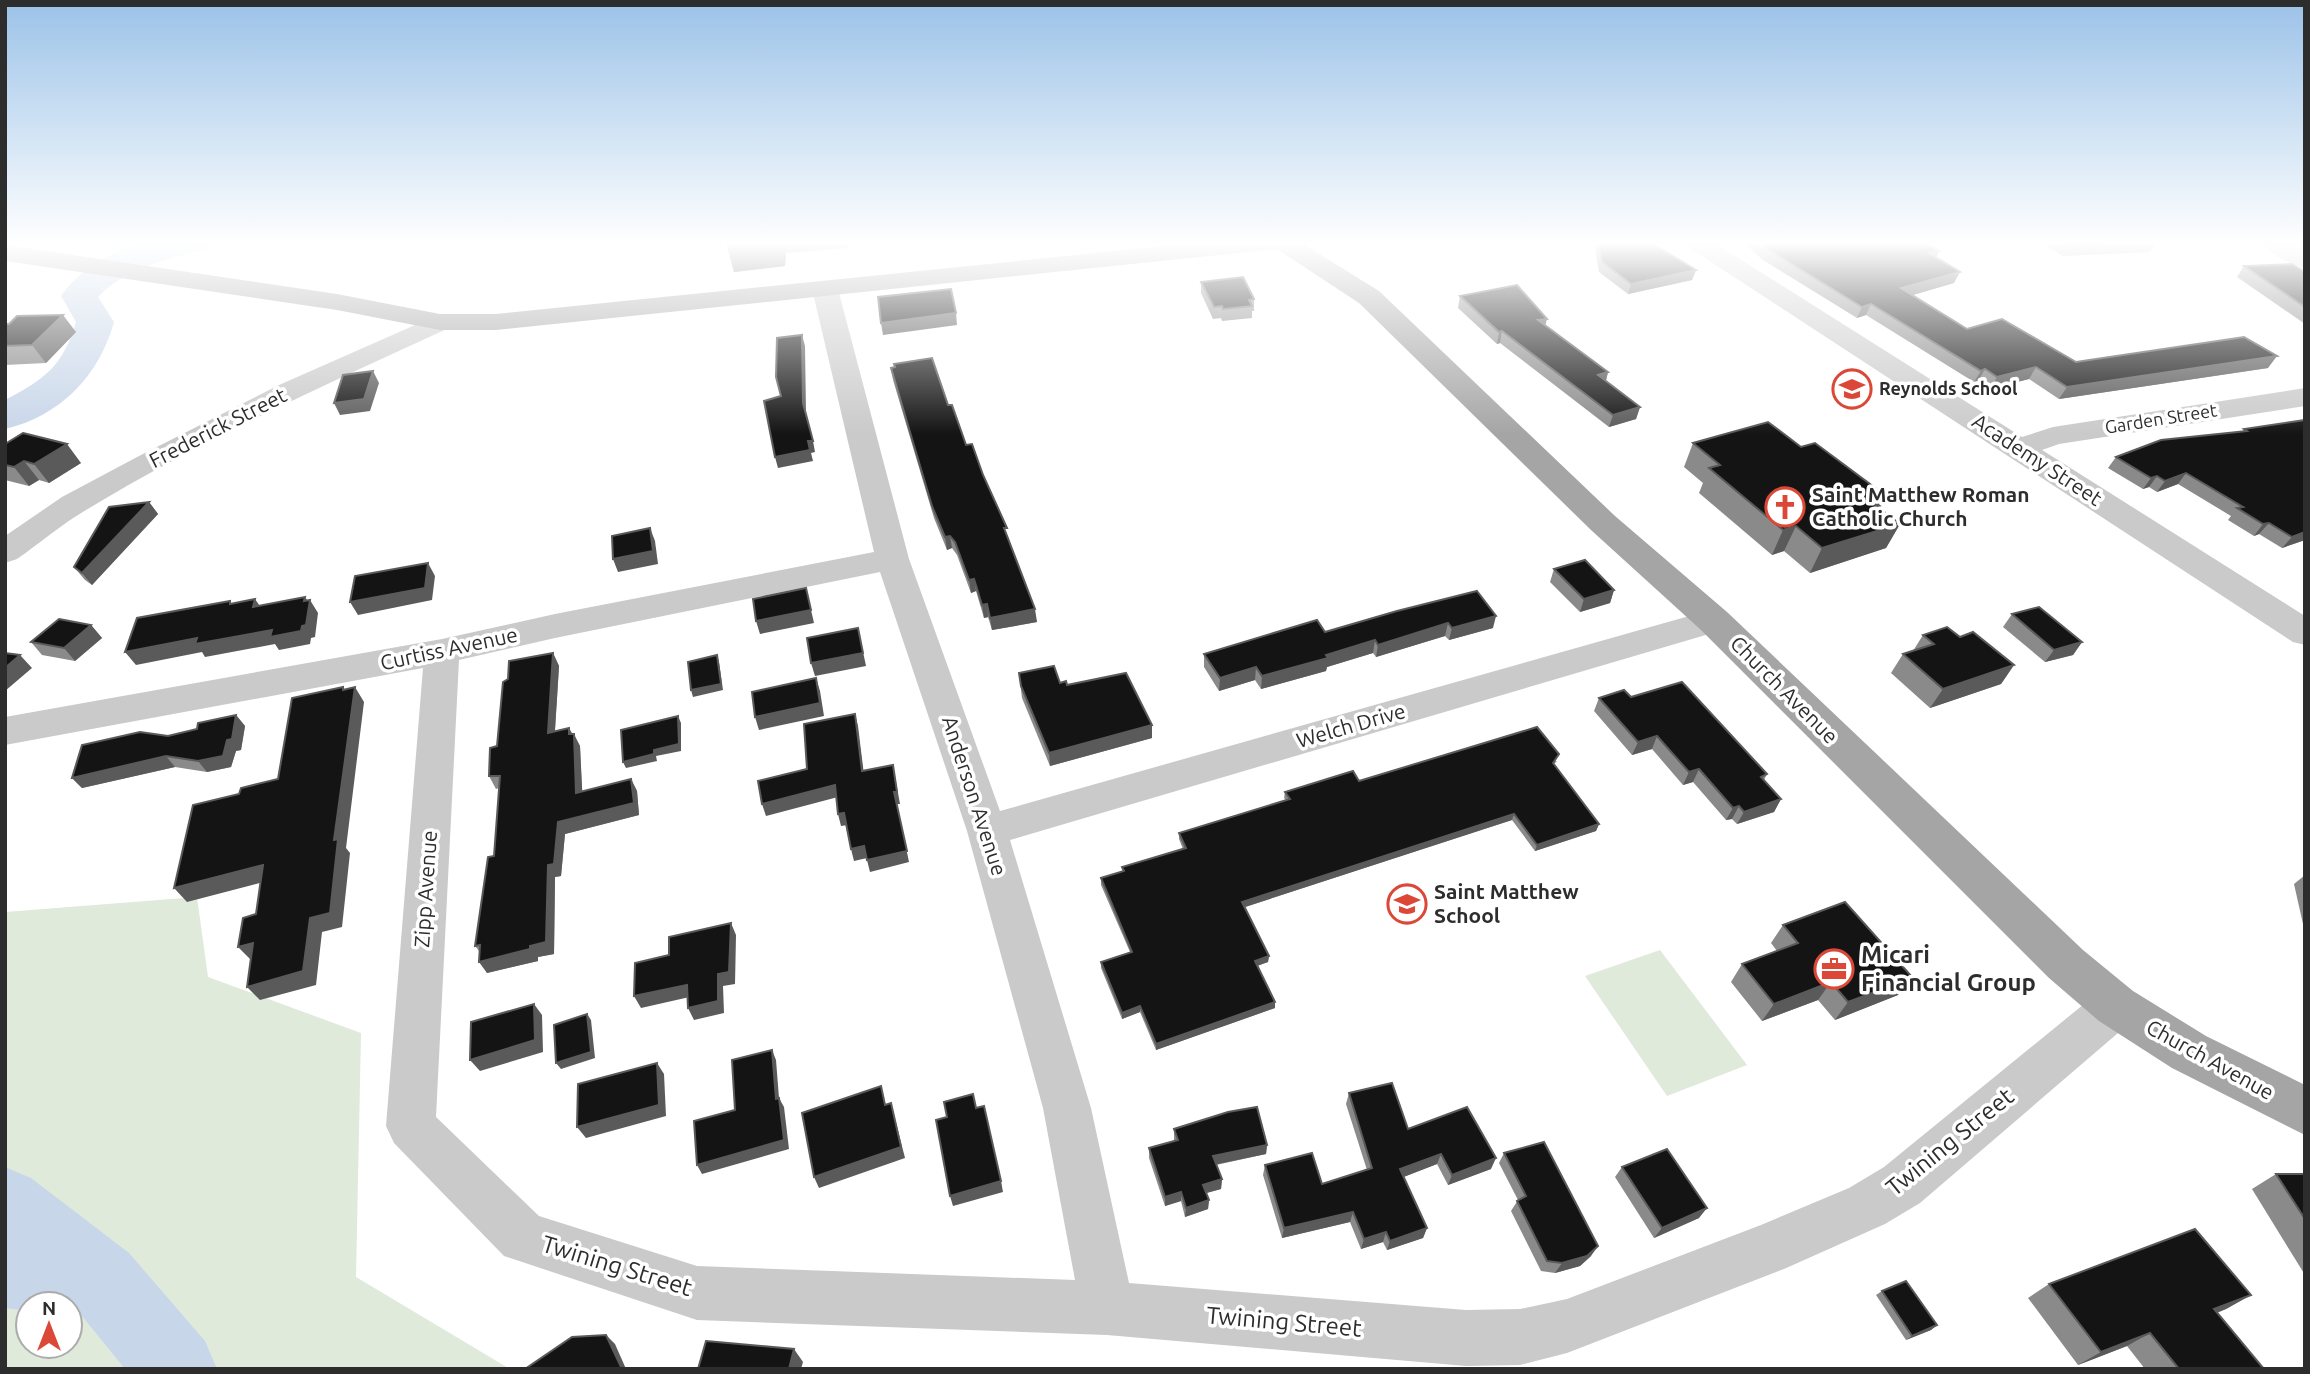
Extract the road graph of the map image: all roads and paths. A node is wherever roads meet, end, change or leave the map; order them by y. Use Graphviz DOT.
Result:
graph roads {
  1 [pos="357,306"];
  2 [pos="659,306"];
  3 [pos="829,306"];
  4 [pos="1378,306"];
  5 [pos="1798,306"];
  6 [pos="440,323"];
  7 [pos="2305,397"];
  8 [pos="2020,448"];
  9 [pos="5,552"];
  10 [pos="892,559"];
  11 [pos="1714,621"];
  12 [pos="2305,634"];
  13 [pos="442,652"];
  14 [pos="5,731"];
  15 [pos="987,831"];
  16 [pos="2116,1006"];
  17 [pos="2305,1111"];
  18 [pos="411,1126"];
  19 [pos="1107,1308"];
  1 -- 6 [label="main road"];
  2 -- 6 [label="main road"];
  3 -- 10 [label="street, Anderson Avenue"];
  4 -- 11 [label="main road, Church Avenue"];
  5 -- 8 [label="street, Academy Street"];
  6 -- 9 [label="street, Frederick Street"];
  7 -- 8 [label="street, Garden Street"];
  8 -- 12 [label="street, Academy Street"];
  10 -- 13 [label="street, Curtiss Avenue"];
  10 -- 15 [label="street, Anderson Avenue"];
  11 -- 15 [label="street, Welch Drive"];
  11 -- 16 [label="main road, Church Avenue"];
  13 -- 14 [label="street, Curtiss Avenue"];
  13 -- 18 [label="street, Zipp Avenue"];
  15 -- 19 [label="street, Anderson Avenue"];
  16 -- 17 [label="main road, Church Avenue"];
  16 -- 19 [label="street, Twining Street"];
  18 -- 19 [label="street, Twining Street"];
}
